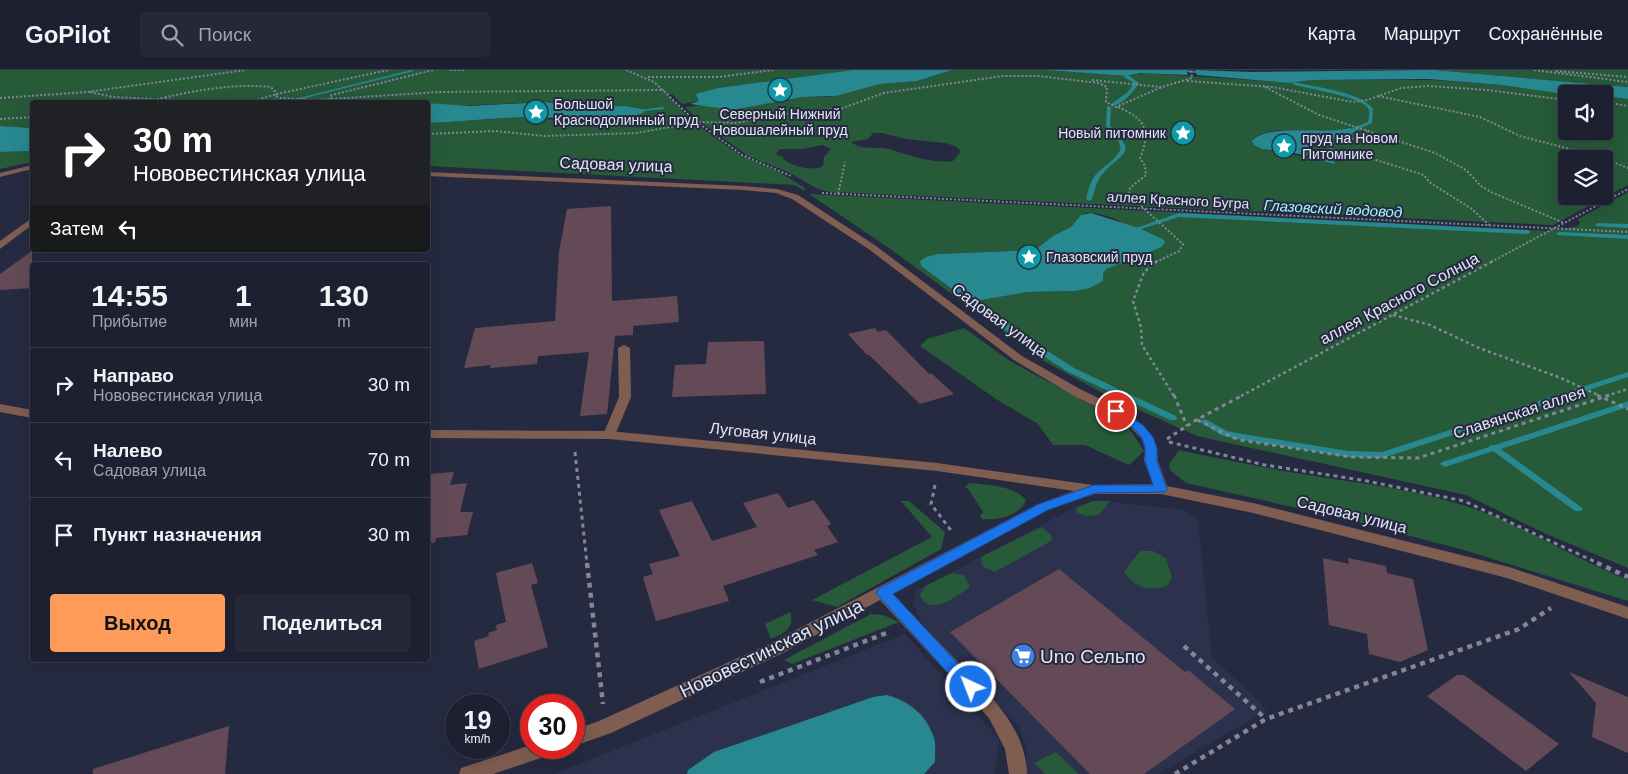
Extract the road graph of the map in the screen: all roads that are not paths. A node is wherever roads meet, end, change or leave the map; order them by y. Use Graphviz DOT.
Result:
graph roads {
  1 [pos="30,168"];
  2 [pos="430,174"];
  3 [pos="0,176"];
  4 [pos="30,222"];
  5 [pos="0,246"];
  6 [pos="624,348"];
  7 [pos="0,408"];
  8 [pos="30,414"];
  9 [pos="430,434"];
  10 [pos="610,435"];
  11 [pos="1094,489"];
  12 [pos="1161,489"];
  13 [pos="883,593"];
  14 [pos="1628,613"];
  15 [pos="585,734"];
  16 [pos="520,757"];
  17 [pos="468,774"];
  18 [pos="1018,774"];
  1 -- 3 [label="street"];
  2 -- 12 [label="street, Садовая улица"];
  4 -- 5 [label="street"];
  6 -- 10 [label="street"];
  7 -- 8 [label="street"];
  9 -- 10 [label="street, Луговая улица"];
  10 -- 11 [label="street, Луговая улица"];
  11 -- 12 [label="street, Нововестинская улица"];
  11 -- 13 [label="street, Нововестинская улица"];
  12 -- 14 [label="street, Садовая улица"];
  13 -- 15 [label="street, Нововестинская улица"];
  13 -- 18 [label="street"];
  16 -- 17 [label="street"];
}
